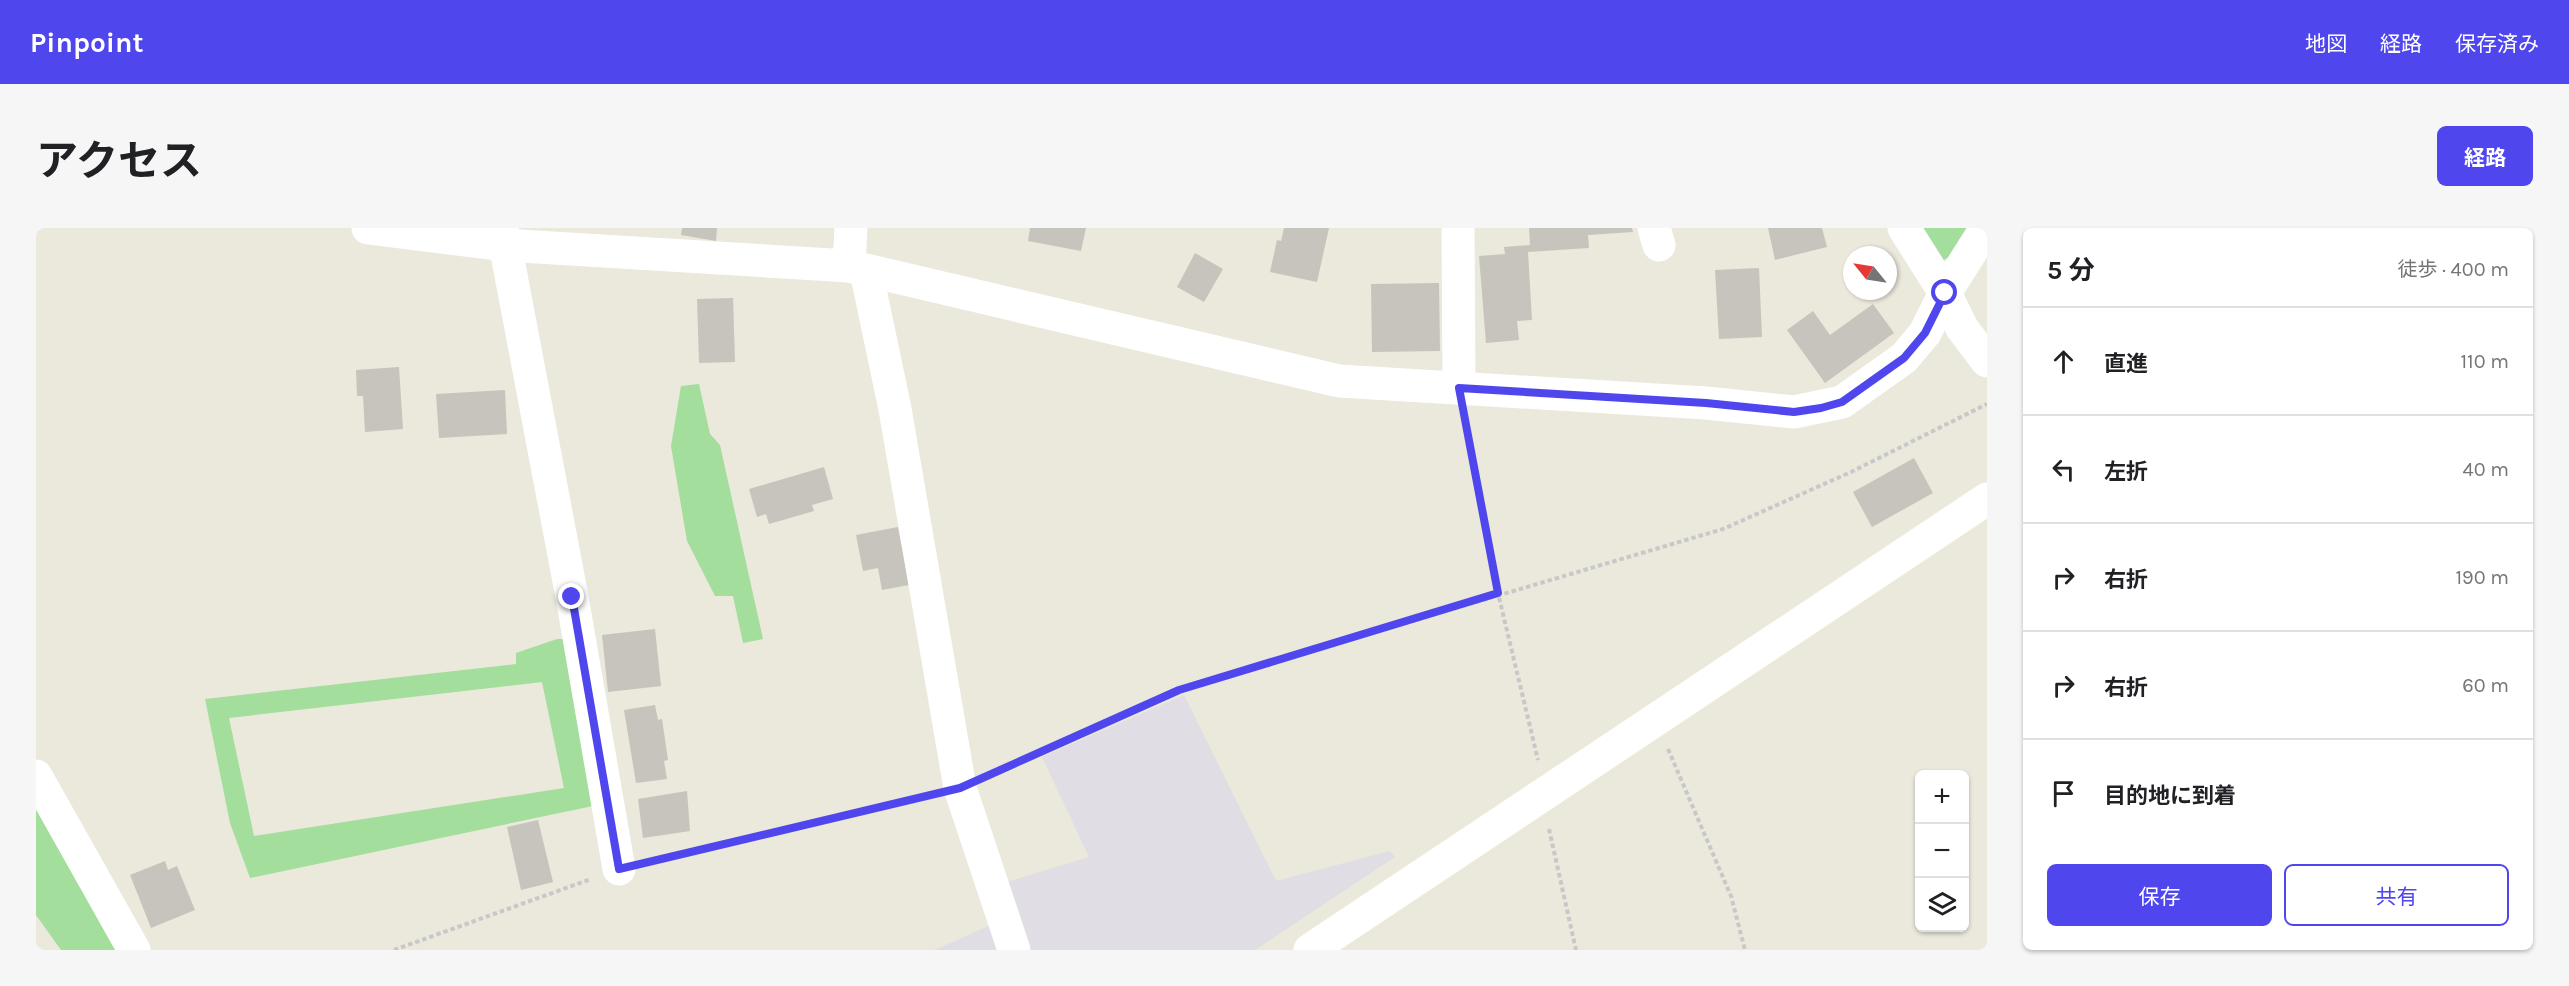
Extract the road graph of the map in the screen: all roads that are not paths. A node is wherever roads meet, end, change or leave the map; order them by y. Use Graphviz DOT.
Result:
graph roads {
  1 [pos="368,228"];
  2 [pos="850,228"];
  3 [pos="1458,228"];
  4 [pos="1904,228"];
  5 [pos="1986,228"];
  6 [pos="504,237"];
  7 [pos="596,239"];
  8 [pos="858,268"];
  9 [pos="1945,293"];
  10 [pos="1987,361"];
  11 [pos="1459,388"];
  12 [pos="1987,499"];
  13 [pos="36,776"];
  14 [pos="619,869"];
  15 [pos="134,950"];
  16 [pos="1014,950"];
  17 [pos="1310,950"];
  1 -- 6 [label="street"];
  2 -- 8 [label="street"];
  3 -- 11 [label="street"];
  4 -- 9 [label="street"];
  5 -- 9 [label="street"];
  6 -- 7 [label="street"];
  6 -- 14 [label="street"];
  7 -- 8 [label="street"];
  8 -- 11 [label="street"];
  8 -- 16 [label="street"];
  9 -- 10 [label="street"];
  9 -- 11 [label="street"];
  12 -- 17 [label="street"];
  13 -- 15 [label="street"];
}
